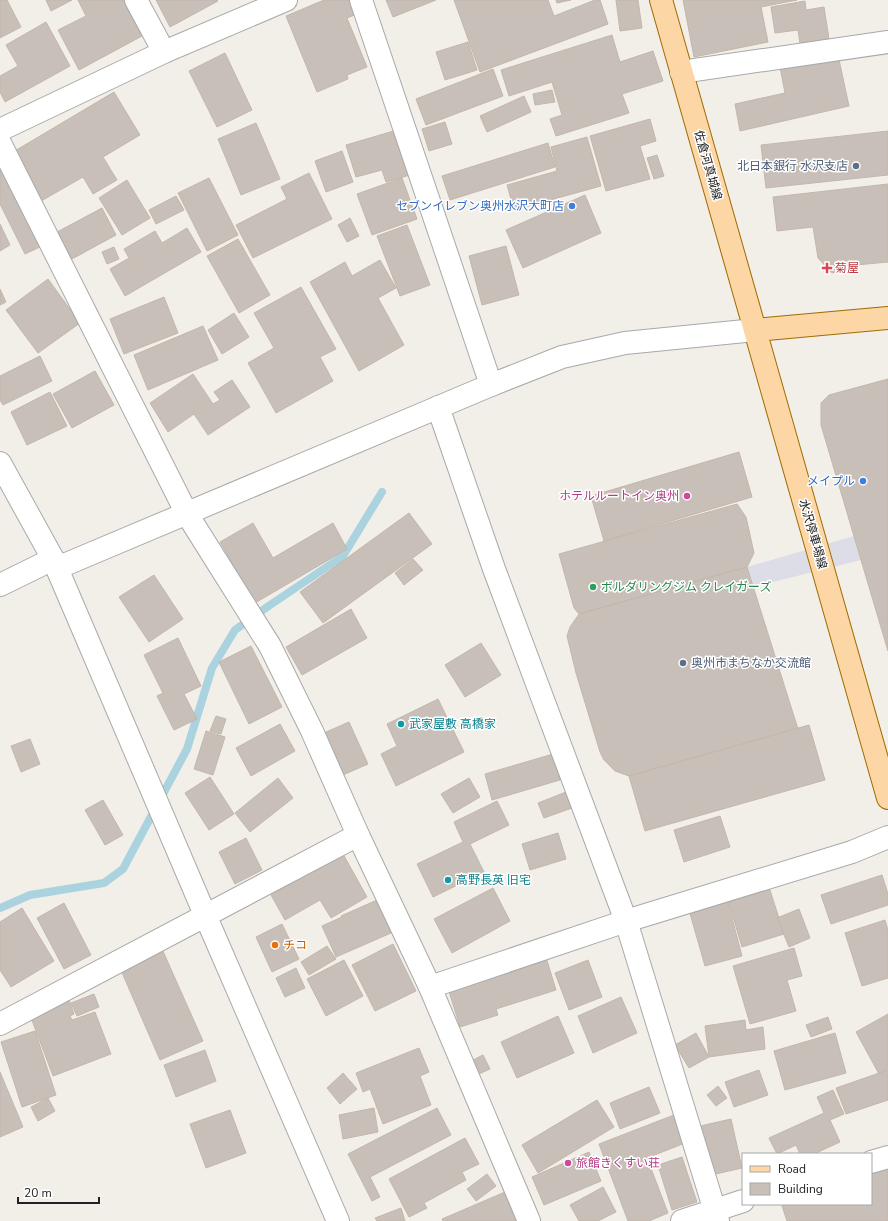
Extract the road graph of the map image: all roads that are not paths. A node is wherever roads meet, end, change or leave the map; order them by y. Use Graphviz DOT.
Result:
graph roads {
  1 [pos="136,0"];
  2 [pos="286,0"];
  3 [pos="361,0"];
  4 [pos="661,0"];
  5 [pos="888,42"];
  6 [pos="164,52"];
  7 [pos="681,72"];
  8 [pos="0,130"];
  9 [pos="0,143"];
  10 [pos="888,318"];
  11 [pos="755,330"];
  12 [pos="490,385"];
  13 [pos="438,407"];
  14 [pos="0,463"];
  15 [pos="187,514"];
  16 [pos="55,564"];
  17 [pos="0,585"];
  18 [pos="888,798"];
  19 [pos="358,835"];
  20 [pos="888,837"];
  21 [pos="206,917"];
  22 [pos="626,922"];
  23 [pos="430,987"];
  24 [pos="0,1024"];
  25 [pos="888,1157"];
  26 [pos="872,1162"];
  27 [pos="742,1202"];
  28 [pos="716,1215"];
  29 [pos="338,1221"];
  30 [pos="529,1221"];
  31 [pos="682,1221"];
  1 -- 6 [label="street"];
  2 -- 6 [label="street"];
  3 -- 12 [label="street"];
  4 -- 7 [label="main road, 佐倉河真城線"];
  5 -- 7 [label="street"];
  6 -- 8 [label="street"];
  7 -- 11 [label="main road, 佐倉河真城線"];
  9 -- 15 [label="street"];
  10 -- 11 [label="main road"];
  11 -- 12 [label="street"];
  11 -- 18 [label="main road, 水沢停車場線"];
  12 -- 13 [label="street"];
  13 -- 15 [label="street"];
  13 -- 22 [label="street"];
  14 -- 16 [label="street"];
  15 -- 16 [label="street"];
  15 -- 19 [label="street"];
  16 -- 17 [label="street"];
  16 -- 21 [label="street"];
  19 -- 21 [label="street"];
  19 -- 23 [label="street"];
  20 -- 22 [label="street"];
  21 -- 24 [label="street"];
  21 -- 29 [label="street"];
  22 -- 23 [label="street"];
  22 -- 28 [label="street"];
  23 -- 30 [label="street"];
  25 -- 26 [label="street"];
  27 -- 28 [label="street"];
  28 -- 31 [label="street"];
}
